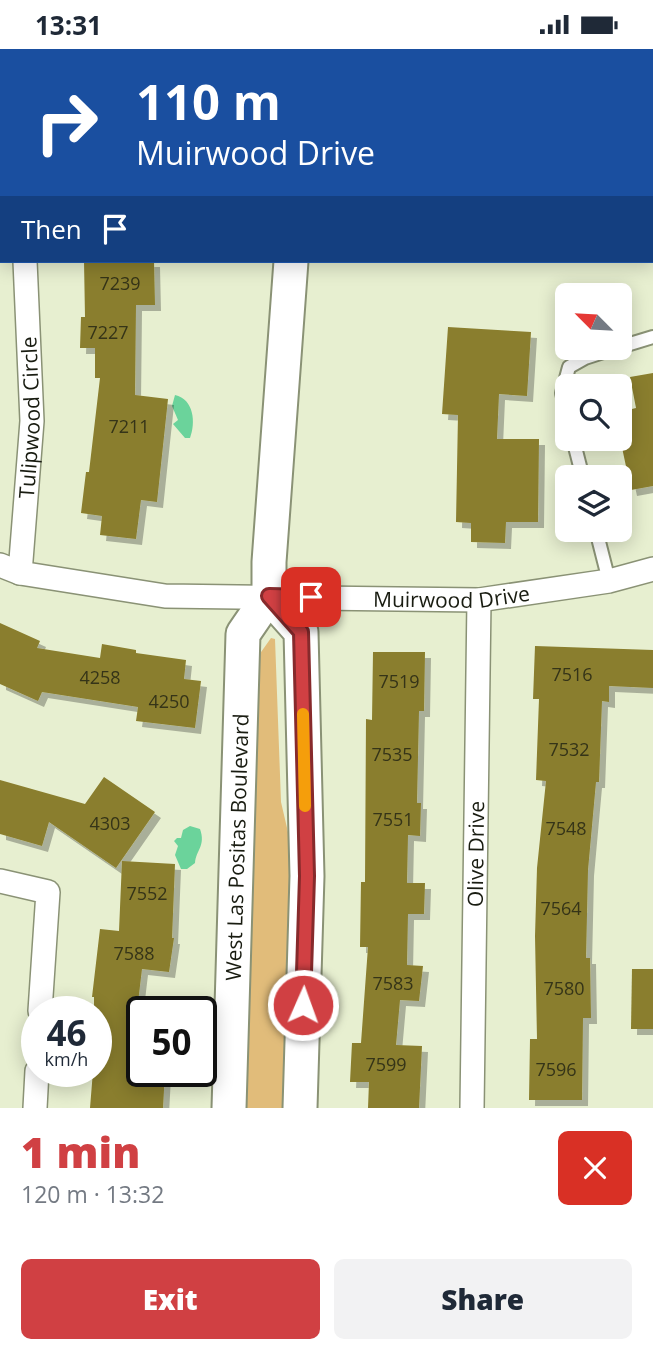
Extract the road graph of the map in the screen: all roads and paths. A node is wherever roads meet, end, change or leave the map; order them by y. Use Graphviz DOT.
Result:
graph roads {
  1 [pos="25,263"];
  2 [pos="291,263"];
  3 [pos="653,337"];
  4 [pos="632,344"];
  5 [pos="580,361"];
  6 [pos="567,374"];
  7 [pos="599,542"];
  8 [pos="10,569"];
  9 [pos="653,569"];
  10 [pos="609,581"];
  11 [pos="269,596"];
  12 [pos="479,600"];
  13 [pos="0,881"];
  14 [pos="41,996"];
  15 [pos="36,1087"];
  16 [pos="35,1108"];
  17 [pos="229,1108"];
  18 [pos="300,1108"];
  19 [pos="472,1108"];
  1 -- 8 [label="street, Tulipwood Circle"];
  2 -- 11 [label="main road"];
  3 -- 4 [label="lane"];
  5 -- 6 [label="lane"];
  7 -- 10 [label="lane"];
  8 -- 11 [label="street, Muirwood Drive"];
  9 -- 10 [label="street, Muirwood Drive"];
  10 -- 12 [label="street, Muirwood Drive"];
  11 -- 12 [label="street, Muirwood Drive"];
  11 -- 17 [label="main road, West Las Positas Boulevard"];
  11 -- 18 [label="main road"];
  12 -- 19 [label="street, Olive Drive"];
  13 -- 14 [label="street"];
  15 -- 16 [label="street"];
}
